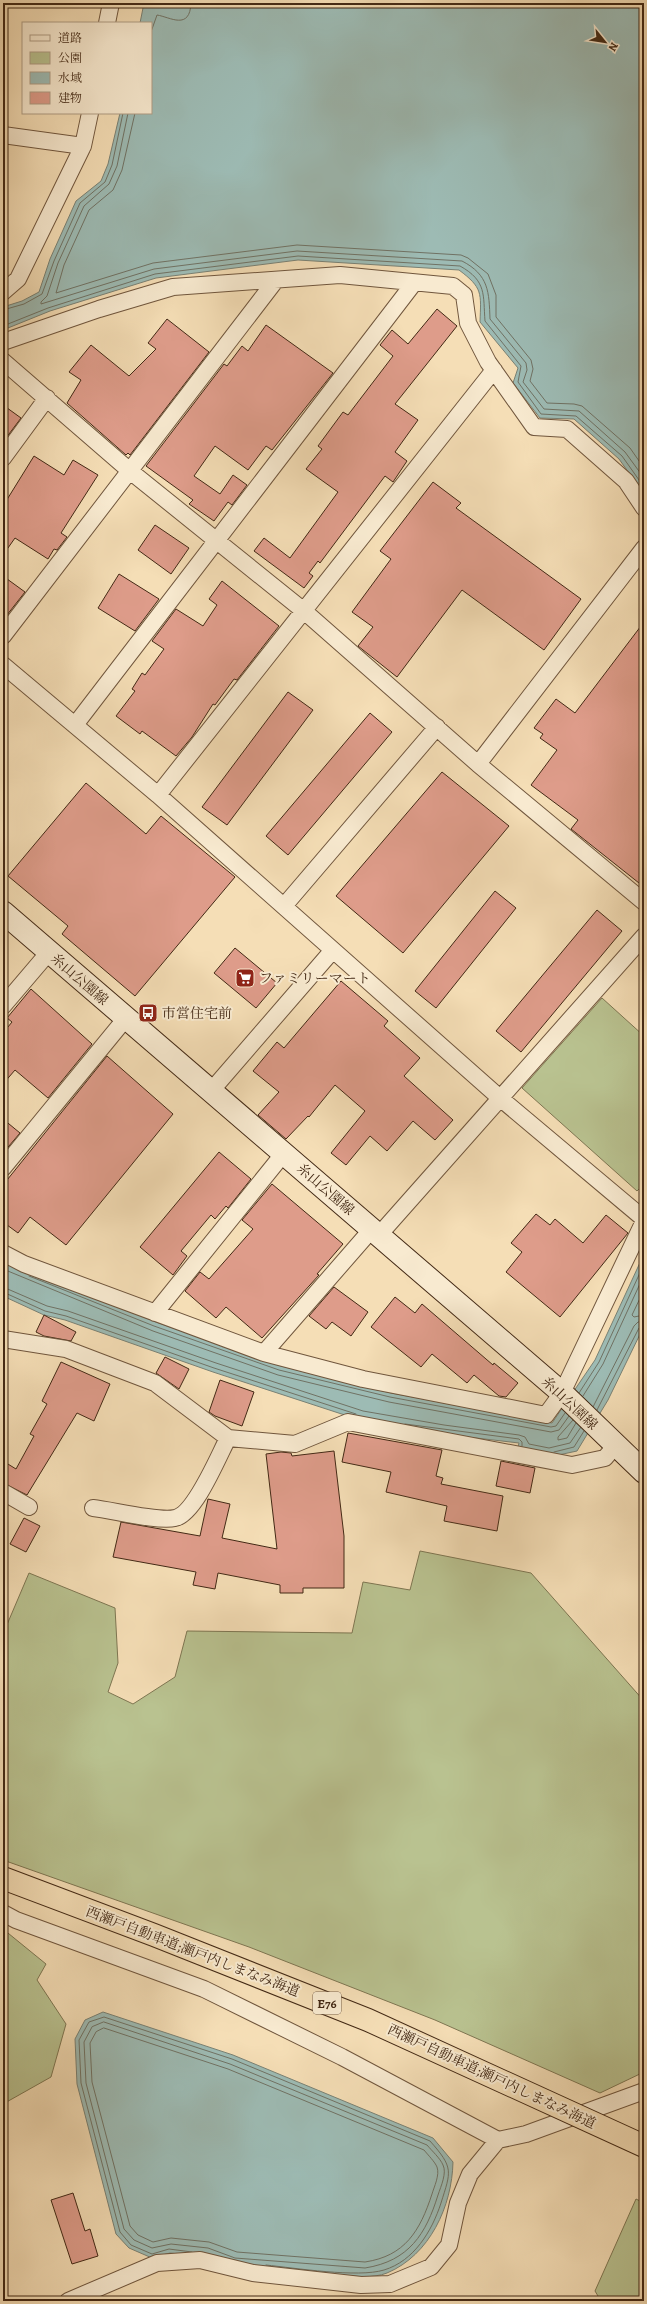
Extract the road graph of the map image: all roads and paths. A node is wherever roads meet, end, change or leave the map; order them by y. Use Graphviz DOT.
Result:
graph roads {
  1 [pos="111,3"];
  2 [pos="107,22"];
  3 [pos="90,114"];
  4 [pos="3,136"];
  5 [pos="84,146"];
  6 [pos="276,280"];
  7 [pos="414,283"];
  8 [pos="3,292"];
  9 [pos="3,342"];
  10 [pos="3,361"];
  11 [pos="494,370"];
  12 [pos="47,398"];
  13 [pos="3,458"];
  14 [pos="130,471"];
  15 [pos="644,508"];
  16 [pos="216,540"];
  17 [pos="644,548"];
  18 [pos="304,611"];
  19 [pos="3,636"];
  20 [pos="3,665"];
  21 [pos="75,725"];
  22 [pos="436,727"];
  23 [pos="478,764"];
  24 [pos="158,795"];
  25 [pos="644,902"];
  26 [pos="284,906"];
  27 [pos="3,912"];
  28 [pos="644,936"];
  29 [pos="333,950"];
  30 [pos="49,952"];
  31 [pos="3,1006"];
  32 [pos="126,1018"];
  33 [pos="211,1091"];
  34 [pos="500,1098"];
  35 [pos="284,1153"];
  36 [pos="3,1168"];
  37 [pos="644,1220"];
  38 [pos="376,1232"];
  39 [pos="3,1253"];
  40 [pos="155,1313"];
  41 [pos="3,1339"];
  42 [pos="264,1353"];
  43 [pos="562,1393"];
  44 [pos="228,1438"];
  45 [pos="615,1446"];
  46 [pos="644,1472"];
  47 [pos="3,1492"];
  48 [pos="28,1507"];
  49 [pos="93,1508"];
  50 [pos="3,1878"];
  51 [pos="3,1913"];
  52 [pos="644,2091"];
  53 [pos="498,2140"];
  54 [pos="644,2146"];
  55 [pos="68,2301"];
  1 -- 2 [label="street"];
  3 -- 5 [label="street"];
  4 -- 5 [label="street"];
  5 -- 8 [label="street"];
  6 -- 7 [label="street"];
  6 -- 9 [label="street"];
  6 -- 14 [label="street"];
  7 -- 11 [label="street"];
  7 -- 16 [label="street"];
  10 -- 12 [label="street"];
  11 -- 15 [label="street"];
  11 -- 18 [label="street"];
  12 -- 13 [label="street"];
  12 -- 14 [label="street"];
  14 -- 16 [label="street"];
  14 -- 19 [label="street"];
  16 -- 18 [label="street"];
  16 -- 21 [label="street"];
  17 -- 23 [label="street"];
  18 -- 22 [label="street"];
  18 -- 24 [label="street"];
  20 -- 21 [label="street"];
  21 -- 24 [label="street"];
  22 -- 23 [label="street"];
  22 -- 26 [label="street"];
  23 -- 25 [label="street"];
  24 -- 26 [label="street"];
  26 -- 29 [label="street"];
  27 -- 30 [label="main road, 糸山公園線"];
  28 -- 34 [label="street"];
  29 -- 33 [label="street"];
  29 -- 34 [label="street"];
  30 -- 31 [label="street"];
  30 -- 32 [label="main road, 糸山公園線"];
  32 -- 33 [label="main road, 糸山公園線"];
  32 -- 36 [label="street"];
  33 -- 35 [label="main road, 糸山公園線"];
  34 -- 37 [label="street"];
  34 -- 38 [label="street"];
  35 -- 38 [label="main road, 糸山公園線"];
  35 -- 40 [label="street"];
  37 -- 43 [label="street"];
  38 -- 42 [label="street"];
  38 -- 43 [label="main road, 糸山公園線"];
  39 -- 40 [label="street"];
  40 -- 42 [label="street"];
  41 -- 44 [label="street"];
  42 -- 43 [label="street"];
  43 -- 45 [label="main road, 糸山公園線"];
  44 -- 45 [label="street"];
  44 -- 49 [label="street"];
  45 -- 46 [label="main road, 糸山公園線"];
  47 -- 48 [label="street"];
  50 -- 54 [label="highway, 西瀬戸自動車道;瀬戸内しまなみ海道 / E76, bridge"];
  51 -- 53 [label="street"];
  52 -- 53 [label="street"];
  53 -- 55 [label="street"];
}
